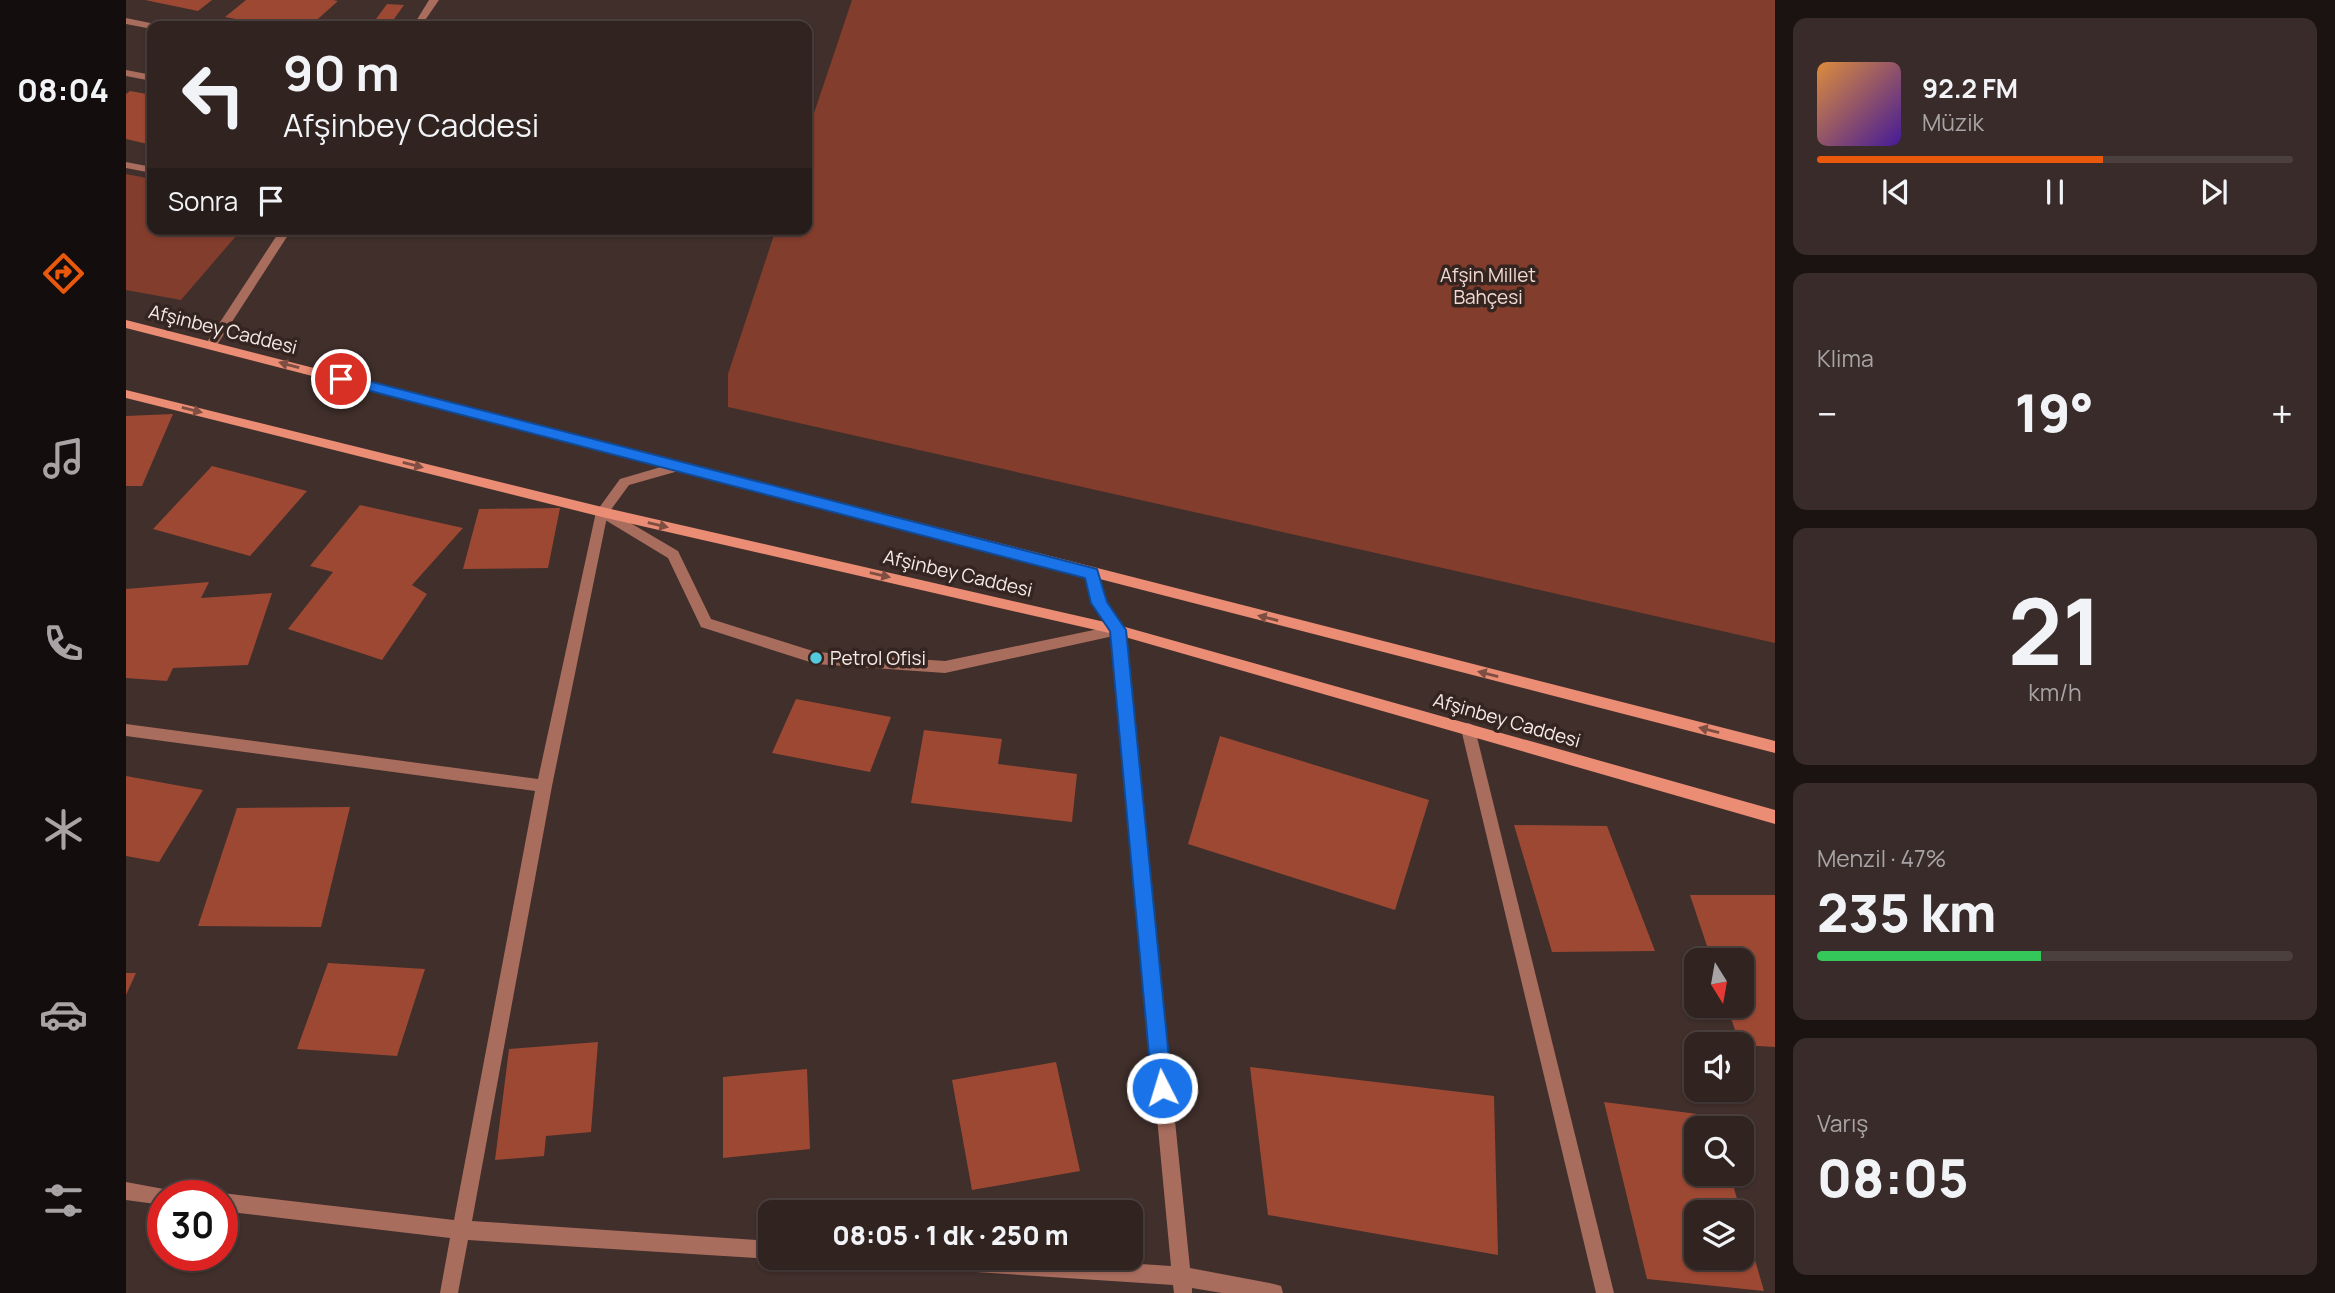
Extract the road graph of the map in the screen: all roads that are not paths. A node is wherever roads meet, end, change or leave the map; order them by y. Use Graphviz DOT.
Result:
graph roads {
  1 [pos="434,0"];
  2 [pos="126,21"];
  3 [pos="420,21"];
  4 [pos="147,25"];
  5 [pos="126,73"];
  6 [pos="147,77"];
  7 [pos="126,165"];
  8 [pos="147,169"];
  9 [pos="283,235"];
  10 [pos="126,324"];
  11 [pos="211,345"];
  12 [pos="126,394"];
  13 [pos="678,467"];
  14 [pos="602,512"];
  15 [pos="1092,573"];
  16 [pos="1118,630"];
  17 [pos="1468,729"];
  18 [pos="126,730"];
  19 [pos="1775,747"];
  20 [pos="544,786"];
  21 [pos="1775,817"];
  22 [pos="126,1191"];
  23 [pos="147,1194"];
  24 [pos="238,1204"];
  25 [pos="461,1230"];
  26 [pos="758,1249"];
  27 [pos="1024,1270"];
  28 [pos="1181,1285"];
  29 [pos="449,1293"];
  30 [pos="1274,1293"];
  31 [pos="1605,1293"];
  1 -- 3 [label="street"];
  2 -- 4 [label="street"];
  5 -- 6 [label="street"];
  7 -- 8 [label="street"];
  9 -- 11 [label="street"];
  10 -- 11 [label="main road, Afşinbey Caddesi"];
  13 -- 11 [label="main road, Afşinbey Caddesi, one-way"];
  12 -- 14 [label="main road, Afşinbey Caddesi, one-way"];
  13 -- 14 [label="street"];
  13 -- 15 [label="main road, Afşinbey Caddesi"];
  14 -- 16 [label="main road, Afşinbey Caddesi, one-way"];
  14 -- 16 [label="street"];
  14 -- 20 [label="street"];
  15 -- 16 [label="street"];
  19 -- 15 [label="main road, Afşinbey Caddesi, one-way"];
  16 -- 17 [label="main road, Afşinbey Caddesi"];
  16 -- 28 [label="street"];
  17 -- 21 [label="main road, Afşinbey Caddesi"];
  17 -- 31 [label="street"];
  18 -- 20 [label="street"];
  20 -- 25 [label="street"];
  22 -- 23 [label="street"];
  24 -- 25 [label="street"];
  25 -- 26 [label="street"];
  25 -- 29 [label="street"];
  27 -- 28 [label="street"];
  28 -- 30 [label="street"];
}
